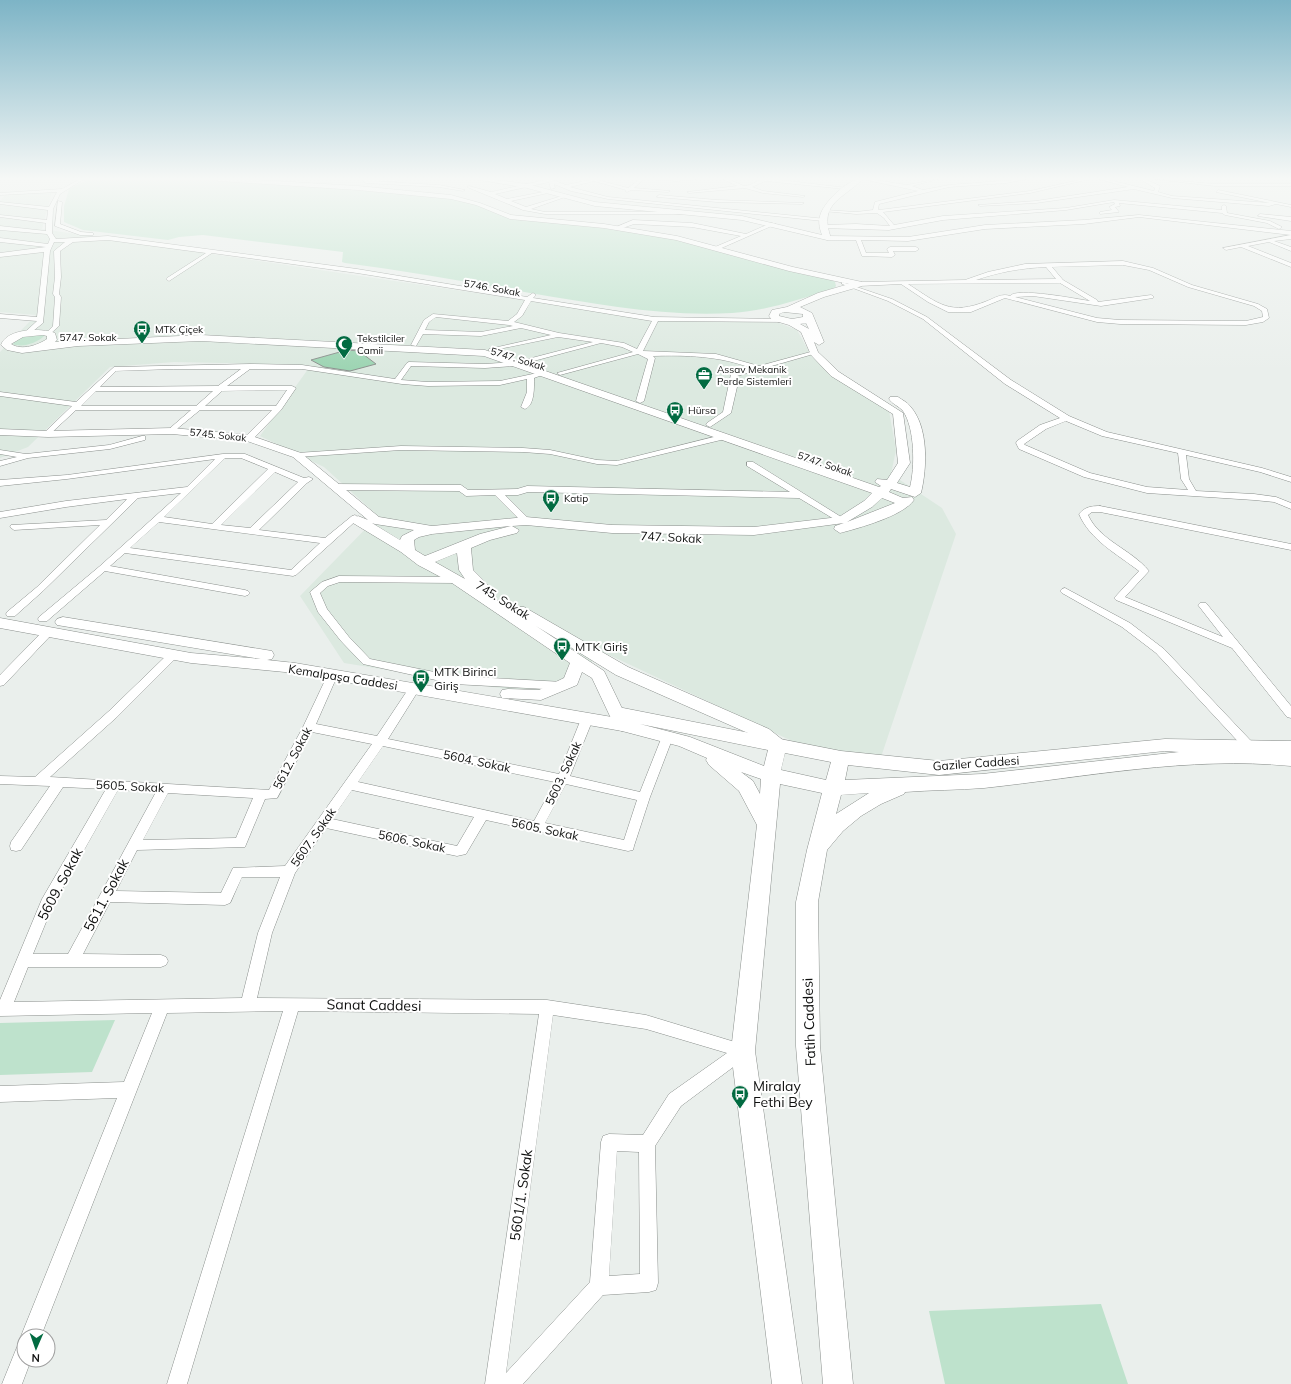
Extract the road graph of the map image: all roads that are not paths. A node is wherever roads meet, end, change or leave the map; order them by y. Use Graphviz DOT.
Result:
graph roads {
  1 [pos="22,244"];
  2 [pos="50,244"];
  3 [pos="67,244"];
  4 [pos="153,244"];
  5 [pos="158,244"];
  6 [pos="700,244"];
  7 [pos="728,244"];
  8 [pos="860,244"];
  9 [pos="1259,244"];
  10 [pos="1276,244"];
  11 [pos="1242,246"];
  12 [pos="48,248"];
  13 [pos="718,248"];
  14 [pos="1226,248"];
  15 [pos="916,249"];
  16 [pos="1291,249"];
  17 [pos="213,251"];
  18 [pos="0,255"];
  19 [pos="1291,265"];
  20 [pos="1048,266"];
  21 [pos="828,277"];
  22 [pos="169,279"];
  23 [pos="1061,281"];
  24 [pos="901,282"];
  25 [pos="965,282"];
  26 [pos="857,285"];
  27 [pos="842,289"];
  28 [pos="868,291"];
  29 [pos="831,292"];
  30 [pos="821,295"];
  31 [pos="1006,296"];
  32 [pos="531,297"];
  33 [pos="1151,297"];
  34 [pos="890,300"];
  35 [pos="1101,304"];
  36 [pos="789,309"];
  37 [pos="775,312"];
  38 [pos="0,316"];
  39 [pos="808,316"];
  40 [pos="656,318"];
  41 [pos="40,319"];
  42 [pos="786,321"];
  43 [pos="509,323"];
  44 [pos="520,326"];
  45 [pos="420,332"];
  46 [pos="24,334"];
  47 [pos="51,335"];
  48 [pos="559,335"];
  49 [pos="0,336"];
  50 [pos="604,342"];
  51 [pos="414,345"];
  52 [pos="37,346"];
  53 [pos="0,348"];
  54 [pos="12,348"];
  55 [pos="491,350"];
  56 [pos="641,353"];
  57 [pos="814,353"];
  58 [pos="526,361"];
  59 [pos="514,364"];
  60 [pos="250,366"];
  61 [pos="758,368"];
  62 [pos="560,373"];
  63 [pos="542,374"];
  64 [pos="530,377"];
  65 [pos="397,381"];
  66 [pos="219,388"];
  67 [pos="94,389"];
  68 [pos="0,394"];
  69 [pos="640,401"];
  70 [pos="76,406"];
  71 [pos="525,407"];
  72 [pos="197,408"];
  73 [pos="278,408"];
  74 [pos="1066,418"];
  75 [pos="710,425"];
  76 [pos="0,429"];
  77 [pos="172,431"];
  78 [pos="0,432"];
  79 [pos="21,434"];
  80 [pos="48,434"];
  81 [pos="722,437"];
  82 [pos="142,438"];
  83 [pos="250,438"];
  84 [pos="0,439"];
  85 [pos="0,452"];
  86 [pos="1182,452"];
  87 [pos="324,454"];
  88 [pos="297,455"];
  89 [pos="27,456"];
  90 [pos="223,456"];
  91 [pos="0,464"];
  92 [pos="750,464"];
  93 [pos="308,465"];
  94 [pos="273,469"];
  95 [pos="306,480"];
  96 [pos="1291,480"];
  97 [pos="3,483"];
  98 [pos="890,484"];
  99 [pos="335,487"];
  100 [pos="0,490"];
  101 [pos="189,490"];
  102 [pos="1193,492"];
  103 [pos="498,493"];
  104 [pos="880,493"];
  105 [pos="916,493"];
  106 [pos="801,495"];
  107 [pos="135,496"];
  108 [pos="905,503"];
  109 [pos="1291,506"];
  110 [pos="0,515"];
  111 [pos="355,518"];
  112 [pos="156,519"];
  113 [pos="842,520"];
  114 [pos="526,521"];
  115 [pos="110,522"];
  116 [pos="215,526"];
  117 [pos="14,527"];
  118 [pos="432,530"];
  119 [pos="253,531"];
  120 [pos="327,541"];
  121 [pos="464,546"];
  122 [pos="1291,548"];
  123 [pos="406,549"];
  124 [pos="121,550"];
  125 [pos="423,562"];
  126 [pos="103,568"];
  127 [pos="457,580"];
  128 [pos="1065,591"];
  129 [pos="246,593"];
  130 [pos="1203,605"];
  131 [pos="4,616"];
  132 [pos="46,625"];
  133 [pos="1236,646"];
  134 [pos="173,655"];
  135 [pos="578,662"];
  136 [pos="333,674"];
  137 [pos="0,682"];
  138 [pos="563,686"];
  139 [pos="415,688"];
  140 [pos="508,694"];
  141 [pos="1291,714"];
  142 [pos="587,719"];
  143 [pos="619,719"];
  144 [pos="309,727"];
  145 [pos="676,738"];
  146 [pos="380,742"];
  147 [pos="778,745"];
  148 [pos="1248,745"];
  149 [pos="1291,747"];
  150 [pos="841,758"];
  151 [pos="1291,758"];
  152 [pos="770,775"];
  153 [pos="563,779"];
  154 [pos="0,780"];
  155 [pos="37,782"];
  156 [pos="60,782"];
  157 [pos="917,784"];
  158 [pos="115,785"];
  159 [pos="349,785"];
  160 [pos="164,788"];
  161 [pos="833,788"];
  162 [pos="261,794"];
  163 [pos="644,797"];
  164 [pos="482,815"];
  165 [pos="322,822"];
  166 [pos="767,826"];
  167 [pos="537,827"];
  168 [pos="132,844"];
  169 [pos="16,846"];
  170 [pos="817,850"];
  171 [pos="290,871"];
  172 [pos="105,896"];
  173 [pos="72,960"];
  174 [pos="24,961"];
  175 [pos="161,961"];
  176 [pos="248,1004"];
  177 [pos="293,1004"];
  178 [pos="162,1006"];
  179 [pos="547,1007"];
  180 [pos="2,1009"];
  181 [pos="742,1051"];
  182 [pos="129,1090"];
  183 [pos="0,1094"];
  184 [pos="647,1144"];
  185 [pos="599,1286"];
  186 [pos="34,1328"];
  187 [pos="18,1368"];
  188 [pos="12,1384"];
  189 [pos="177,1384"];
  190 [pos="495,1384"];
  191 [pos="510,1384"];
  192 [pos="787,1384"];
  193 [pos="838,1384"];
  1 -- 12 [label="street"];
  2 -- 12 [label="street"];
  3 -- 47 [label="street"];
  4 -- 17 [label="street, 5746. Sokak"];
  5 -- 17 [label="street, 5746. Sokak"];
  6 -- 13 [label="main road"];
  7 -- 13 [label="street"];
  8 -- 15 [label="street"];
  9 -- 11 [label="street"];
  10 -- 16 [label="street"];
  11 -- 14 [label="street"];
  11 -- 19 [label="street"];
  12 -- 18 [label="street"];
  12 -- 41 [label="street"];
  13 -- 21 [label="main road"];
  17 -- 22 [label="street"];
  17 -- 32 [label="street, 5746. Sokak"];
  20 -- 23 [label="street"];
  20 -- 25 [label="street"];
  20 -- 31 [label="street"];
  21 -- 26 [label="main road"];
  21 -- 29 [label="main road"];
  23 -- 25 [label="street"];
  23 -- 35 [label="street"];
  24 -- 25 [label="street"];
  24 -- 26 [label="street"];
  24 -- 31 [label="street"];
  26 -- 27 [label="main road"];
  26 -- 28 [label="street"];
  26 -- 34 [label="street"];
  27 -- 28 [label="main road"];
  27 -- 29 [label="main road"];
  28 -- 34 [label="street"];
  29 -- 30 [label="main road"];
  30 -- 36 [label="main road"];
  30 -- 39 [label="main road"];
  31 -- 35 [label="street"];
  32 -- 37 [label="street, 5746. Sokak"];
  32 -- 40 [label="street, 5746. Sokak"];
  32 -- 43 [label="street"];
  33 -- 35 [label="street"];
  34 -- 74 [label="street"];
  36 -- 37 [label="main road"];
  36 -- 39 [label="main road"];
  37 -- 42 [label="main road"];
  38 -- 41 [label="street"];
  39 -- 42 [label="main road"];
  39 -- 105 [label="main road"];
  40 -- 42 [label="street, 5746. Sokak"];
  40 -- 56 [label="street"];
  41 -- 46 [label="street"];
  42 -- 57 [label="main road"];
  43 -- 44 [label="street"];
  43 -- 45 [label="street"];
  44 -- 45 [label="street"];
  44 -- 48 [label="street"];
  45 -- 51 [label="street"];
  46 -- 47 [label="main road"];
  46 -- 49 [label="main road"];
  46 -- 54 [label="main road"];
  47 -- 51 [label="main road, 5747. Sokak"];
  47 -- 52 [label="main road"];
  48 -- 50 [label="street"];
  48 -- 55 [label="street"];
  50 -- 56 [label="street"];
  50 -- 58 [label="street"];
  51 -- 55 [label="main road, 5747. Sokak"];
  52 -- 54 [label="main road"];
  52 -- 59 [label="main road, 5747. Sokak"];
  53 -- 54 [label="main road"];
  55 -- 58 [label="main road, 5747. Sokak"];
  56 -- 61 [label="street"];
  56 -- 62 [label="street"];
  56 -- 69 [label="street"];
  57 -- 61 [label="street"];
  57 -- 98 [label="main road, 747. Sokak"];
  58 -- 62 [label="main road, 5747. Sokak"];
  59 -- 63 [label="main road, 5747. Sokak"];
  59 -- 65 [label="street"];
  60 -- 65 [label="street"];
  60 -- 66 [label="street"];
  60 -- 67 [label="street"];
  61 -- 75 [label="street"];
  62 -- 69 [label="main road, 5747. Sokak"];
  63 -- 64 [label="street"];
  63 -- 81 [label="main road, 5747. Sokak"];
  64 -- 65 [label="street"];
  64 -- 71 [label="street"];
  66 -- 67 [label="street"];
  66 -- 72 [label="street"];
  66 -- 73 [label="street"];
  67 -- 70 [label="street"];
  68 -- 70 [label="street"];
  69 -- 75 [label="main road, 5747. Sokak"];
  70 -- 72 [label="street"];
  70 -- 80 [label="street"];
  72 -- 73 [label="street"];
  72 -- 77 [label="street"];
  73 -- 83 [label="street"];
  74 -- 86 [label="street"];
  74 -- 102 [label="street"];
  75 -- 98 [label="main road, 5747. Sokak"];
  76 -- 79 [label="street"];
  77 -- 80 [label="main road, 5745. Sokak"];
  77 -- 83 [label="main road, 5745. Sokak"];
  78 -- 79 [label="main road, 5745. Sokak"];
  79 -- 80 [label="main road, 5745. Sokak"];
  81 -- 87 [label="street"];
  81 -- 104 [label="main road, 5747. Sokak"];
  82 -- 84 [label="main road, 5745. Sokak"];
  82 -- 89 [label="street"];
  82 -- 95 [label="main road, 5745. Sokak"];
  83 -- 88 [label="main road, 5745. Sokak"];
  85 -- 89 [label="street"];
  86 -- 96 [label="street"];
  86 -- 102 [label="street"];
  87 -- 88 [label="street"];
  87 -- 93 [label="street"];
  88 -- 93 [label="main road, 5745. Sokak"];
  89 -- 91 [label="street"];
  90 -- 94 [label="street"];
  90 -- 97 [label="street"];
  90 -- 101 [label="street"];
  92 -- 106 [label="street"];
  93 -- 99 [label="main road, 5745. Sokak"];
  94 -- 95 [label="street"];
  94 -- 116 [label="street"];
  95 -- 111 [label="main road, 5745. Sokak"];
  95 -- 119 [label="street"];
  97 -- 100 [label="street"];
  98 -- 104 [label="main road, 747. Sokak"];
  98 -- 105 [label="main road, 5747. Sokak"];
  99 -- 103 [label="street"];
  99 -- 118 [label="main road, 5745. Sokak"];
  101 -- 107 [label="street"];
  101 -- 112 [label="street"];
  102 -- 109 [label="street"];
  103 -- 106 [label="street"];
  103 -- 114 [label="street"];
  104 -- 108 [label="main road, 5747. Sokak"];
  104 -- 113 [label="main road, 747. Sokak"];
  105 -- 108 [label="main road, 747. Sokak"];
  106 -- 113 [label="street"];
  107 -- 110 [label="street"];
  107 -- 115 [label="street"];
  108 -- 121 [label="main road, 747. Sokak"];
  111 -- 120 [label="street"];
  111 -- 123 [label="main road, 5745. Sokak"];
  112 -- 116 [label="street"];
  112 -- 124 [label="street"];
  113 -- 114 [label="main road, 747. Sokak"];
  114 -- 118 [label="main road, 747. Sokak"];
  115 -- 117 [label="street"];
  115 -- 131 [label="street"];
  116 -- 119 [label="street"];
  118 -- 121 [label="main road"];
  118 -- 123 [label="main road"];
  119 -- 120 [label="street"];
  120 -- 124 [label="street"];
  121 -- 125 [label="main road, 747. Sokak"];
  121 -- 147 [label="main road, 745. Sokak"];
  122 -- 133 [label="street"];
  123 -- 125 [label="main road, 745. Sokak"];
  124 -- 126 [label="street"];
  125 -- 127 [label="main road, 745. Sokak"];
  126 -- 129 [label="street"];
  126 -- 132 [label="street"];
  127 -- 135 [label="main road, 745. Sokak"];
  127 -- 138 [label="street"];
  128 -- 148 [label="street"];
  130 -- 133 [label="street"];
  131 -- 132 [label="main road, Kemalpaşa Caddesi"];
  132 -- 134 [label="main road, Kemalpaşa Caddesi"];
  132 -- 137 [label="street"];
  132 -- 140 [label="main road, Kemalpaşa Caddesi"];
  133 -- 141 [label="street"];
  134 -- 136 [label="main road, Kemalpaşa Caddesi"];
  134 -- 155 [label="street"];
  135 -- 138 [label="main road"];
  135 -- 143 [label="main road, 745. Sokak"];
  136 -- 139 [label="main road, Kemalpaşa Caddesi"];
  136 -- 144 [label="street, 5612. Sokak"];
  138 -- 140 [label="main road"];
  139 -- 142 [label="main road, Kemalpaşa Caddesi"];
  139 -- 146 [label="street, 5607. Sokak"];
  140 -- 143 [label="main road, Kemalpaşa Caddesi"];
  142 -- 143 [label="main road, Kemalpaşa Caddesi"];
  142 -- 153 [label="street, 5603. Sokak"];
  143 -- 145 [label="main road, Kemalpaşa Caddesi"];
  143 -- 147 [label="main road, Gaziler Caddesi"];
  144 -- 146 [label="street, 5604. Sokak"];
  144 -- 162 [label="street, 5612. Sokak"];
  145 -- 152 [label="main road"];
  145 -- 163 [label="street, 5605. Sokak"];
  145 -- 166 [label="main road"];
  146 -- 153 [label="street, 5604. Sokak"];
  146 -- 159 [label="street, 5607. Sokak"];
  147 -- 150 [label="main road, Gaziler Caddesi"];
  147 -- 152 [label="main road"];
  148 -- 149 [label="main road, Gaziler Caddesi"];
  148 -- 150 [label="main road, Gaziler Caddesi"];
  150 -- 161 [label="main road, Fatih Caddesi"];
  151 -- 157 [label="main road, Gaziler Caddesi"];
  152 -- 161 [label="main road"];
  152 -- 166 [label="main road"];
  153 -- 163 [label="street, 5604. Sokak"];
  153 -- 167 [label="street, 5603. Sokak"];
  154 -- 155 [label="street, 5605. Sokak"];
  155 -- 156 [label="street, 5605. Sokak"];
  156 -- 158 [label="street, 5605. Sokak"];
  156 -- 169 [label="street"];
  157 -- 161 [label="main road"];
  157 -- 170 [label="main road"];
  158 -- 160 [label="street, 5605. Sokak"];
  158 -- 174 [label="street, 5609. Sokak"];
  159 -- 164 [label="street, 5605. Sokak"];
  159 -- 165 [label="street, 5607. Sokak"];
  160 -- 162 [label="street, 5605. Sokak"];
  160 -- 168 [label="street, 5611. Sokak"];
  161 -- 170 [label="main road, Fatih Caddesi"];
  162 -- 168 [label="street, 5612. Sokak"];
  163 -- 167 [label="street, 5605. Sokak"];
  164 -- 165 [label="street, 5606. Sokak"];
  164 -- 167 [label="street, 5605. Sokak"];
  165 -- 171 [label="street, 5607. Sokak"];
  166 -- 181 [label="main road"];
  168 -- 172 [label="street, 5611. Sokak"];
  170 -- 193 [label="main road, Fatih Caddesi"];
  171 -- 172 [label="street"];
  171 -- 176 [label="street, 5607. Sokak"];
  172 -- 173 [label="street, 5611. Sokak"];
  173 -- 174 [label="street"];
  173 -- 175 [label="street"];
  174 -- 180 [label="street, 5609. Sokak"];
  176 -- 177 [label="street, Sanat Caddesi"];
  176 -- 178 [label="street, Sanat Caddesi"];
  177 -- 179 [label="street, Sanat Caddesi"];
  177 -- 189 [label="street"];
  178 -- 180 [label="street, Sanat Caddesi"];
  178 -- 182 [label="street"];
  179 -- 181 [label="street, Sanat Caddesi"];
  179 -- 190 [label="street, 5601/1. Sokak"];
  181 -- 184 [label="street"];
  181 -- 192 [label="main road"];
  182 -- 183 [label="street"];
  182 -- 186 [label="street"];
  184 -- 185 [label="street"];
  184 -- 185 [label="street"];
  185 -- 191 [label="street"];
  187 -- 188 [label="street"];
}
